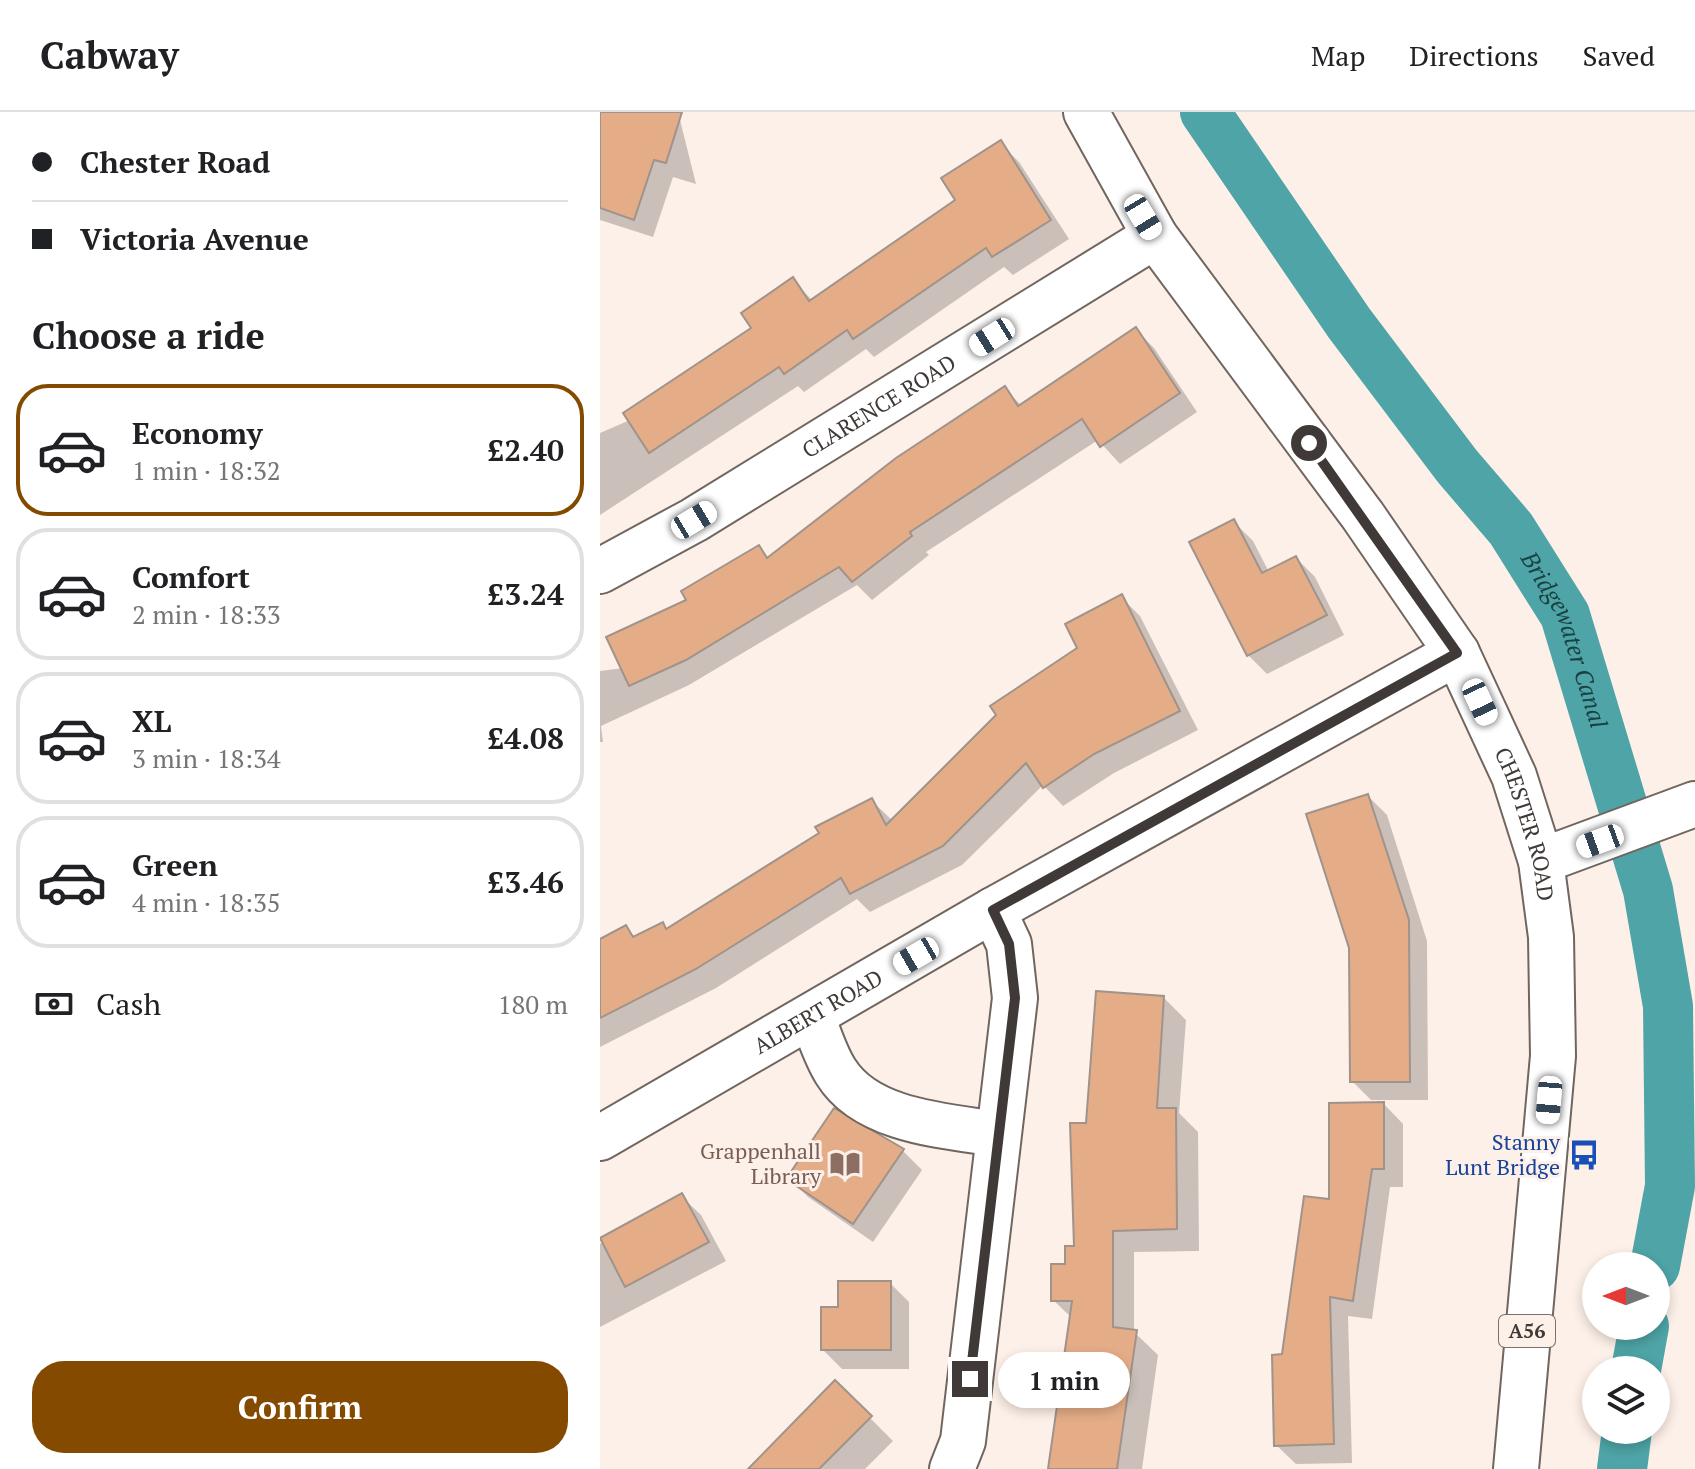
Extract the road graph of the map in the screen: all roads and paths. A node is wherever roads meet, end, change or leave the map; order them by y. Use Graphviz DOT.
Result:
graph roads {
  1 [pos="1086,112"];
  2 [pos="1155,236"];
  3 [pos="600,571"];
  4 [pos="1457,653"];
  5 [pos="1686,807"];
  6 [pos="1541,861"];
  7 [pos="993,910"];
  8 [pos="812,1016"];
  9 [pos="998,1134"];
  10 [pos="600,1138"];
  11 [pos="952,1469"];
  12 [pos="1516,1469"];
  1 -- 2 [label="street, CHESTER ROAD / A56"];
  2 -- 3 [label="street, CLARENCE ROAD"];
  2 -- 4 [label="street, CHESTER ROAD / A56"];
  4 -- 6 [label="street, CHESTER ROAD / A56"];
  4 -- 7 [label="street, ALBERT ROAD"];
  5 -- 6 [label="street"];
  6 -- 12 [label="street, CHESTER ROAD / A56"];
  7 -- 8 [label="street, ALBERT ROAD"];
  7 -- 9 [label="street"];
  8 -- 9 [label="street"];
  8 -- 10 [label="street, ALBERT ROAD"];
  9 -- 11 [label="street"];
}
